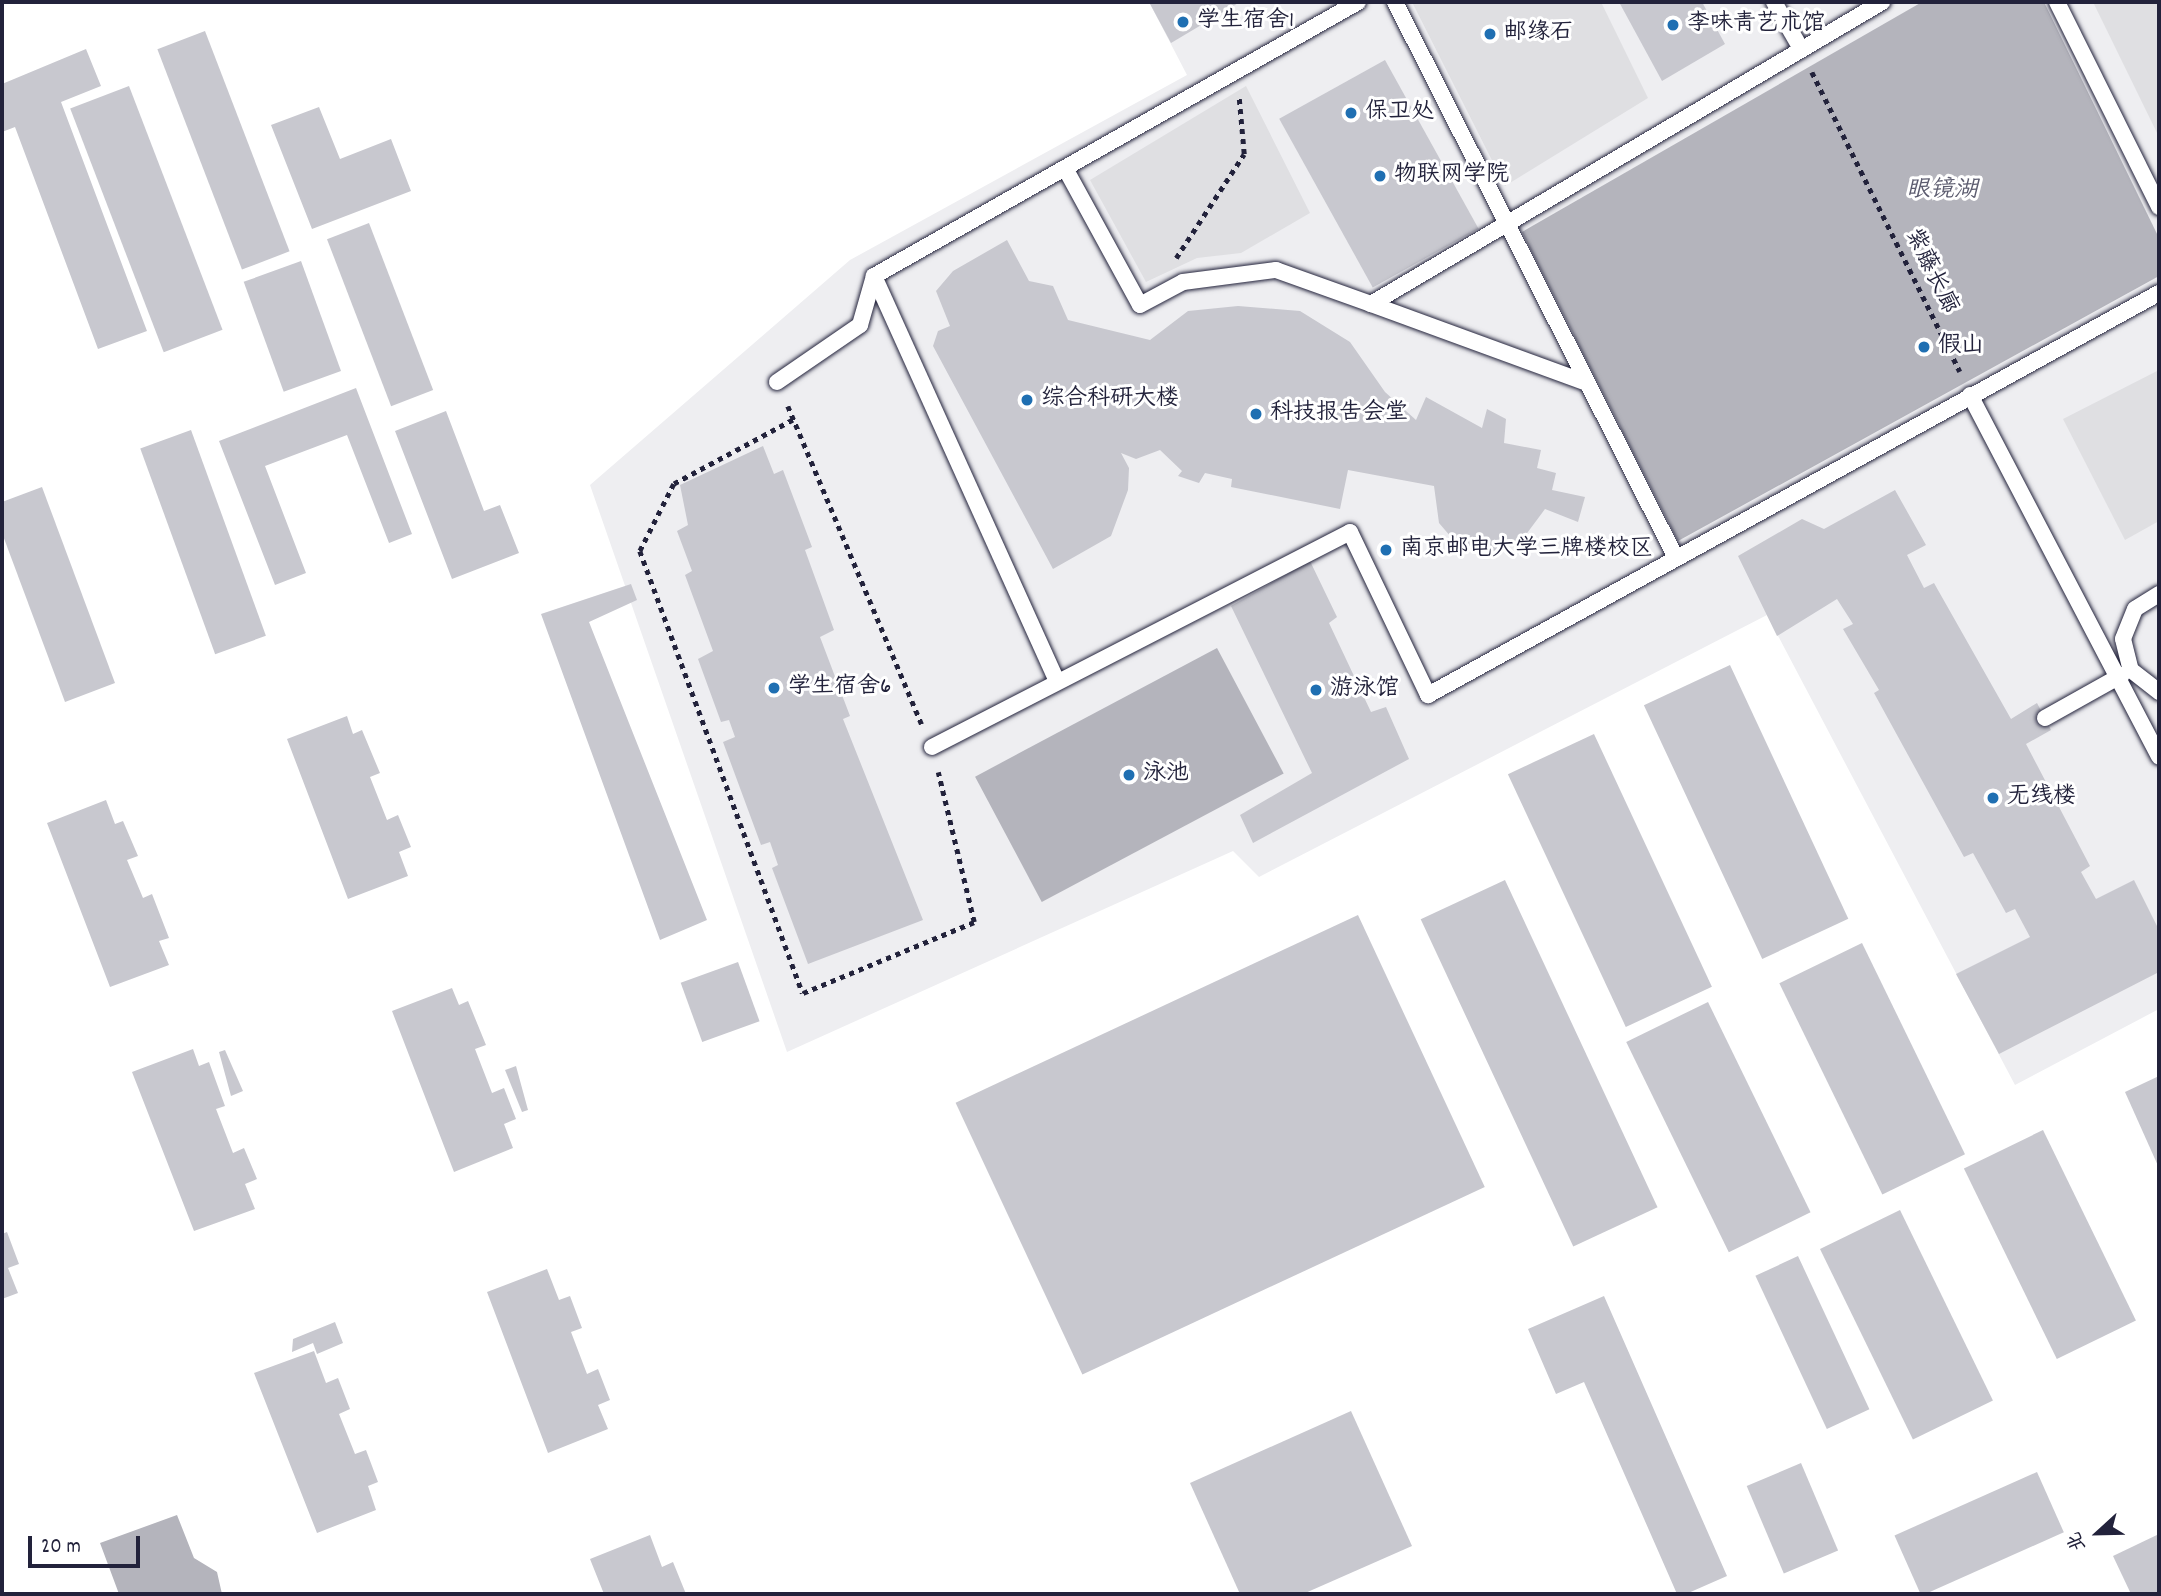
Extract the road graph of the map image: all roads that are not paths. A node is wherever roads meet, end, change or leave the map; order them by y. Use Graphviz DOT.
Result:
graph roads {
  1 [pos="1358,2"];
  2 [pos="1395,2"];
  3 [pos="1774,2"];
  4 [pos="1882,2"];
  5 [pos="2057,2"];
  6 [pos="1800,47"];
  7 [pos="1065,168"];
  8 [pos="2159,207"];
  9 [pos="1507,225"];
  10 [pos="874,276"];
  11 [pos="2159,293"];
  12 [pos="1371,304"];
  13 [pos="777,382"];
  14 [pos="1587,383"];
  15 [pos="1970,395"];
  16 [pos="1676,558"];
  17 [pos="2159,594"];
  18 [pos="2131,670"];
  19 [pos="2114,679"];
  20 [pos="1056,682"];
  21 [pos="2159,692"];
  22 [pos="2045,718"];
  23 [pos="932,747"];
  24 [pos="2159,757"];
  1 -- 7 [label="lane"];
  2 -- 9 [label="lane"];
  3 -- 6 [label="lane"];
  4 -- 6 [label="lane"];
  5 -- 8 [label="lane"];
  6 -- 9 [label="lane"];
  7 -- 10 [label="lane"];
  7 -- 12 [label="lane"];
  9 -- 12 [label="lane"];
  9 -- 14 [label="lane"];
  10 -- 13 [label="lane"];
  10 -- 20 [label="lane"];
  11 -- 15 [label="lane"];
  12 -- 14 [label="lane"];
  14 -- 16 [label="lane"];
  15 -- 16 [label="lane"];
  15 -- 19 [label="lane"];
  16 -- 20 [label="lane"];
  17 -- 18 [label="lane"];
  18 -- 19 [label="lane"];
  18 -- 21 [label="lane"];
  19 -- 22 [label="lane"];
  19 -- 24 [label="lane"];
  20 -- 23 [label="lane"];
}
